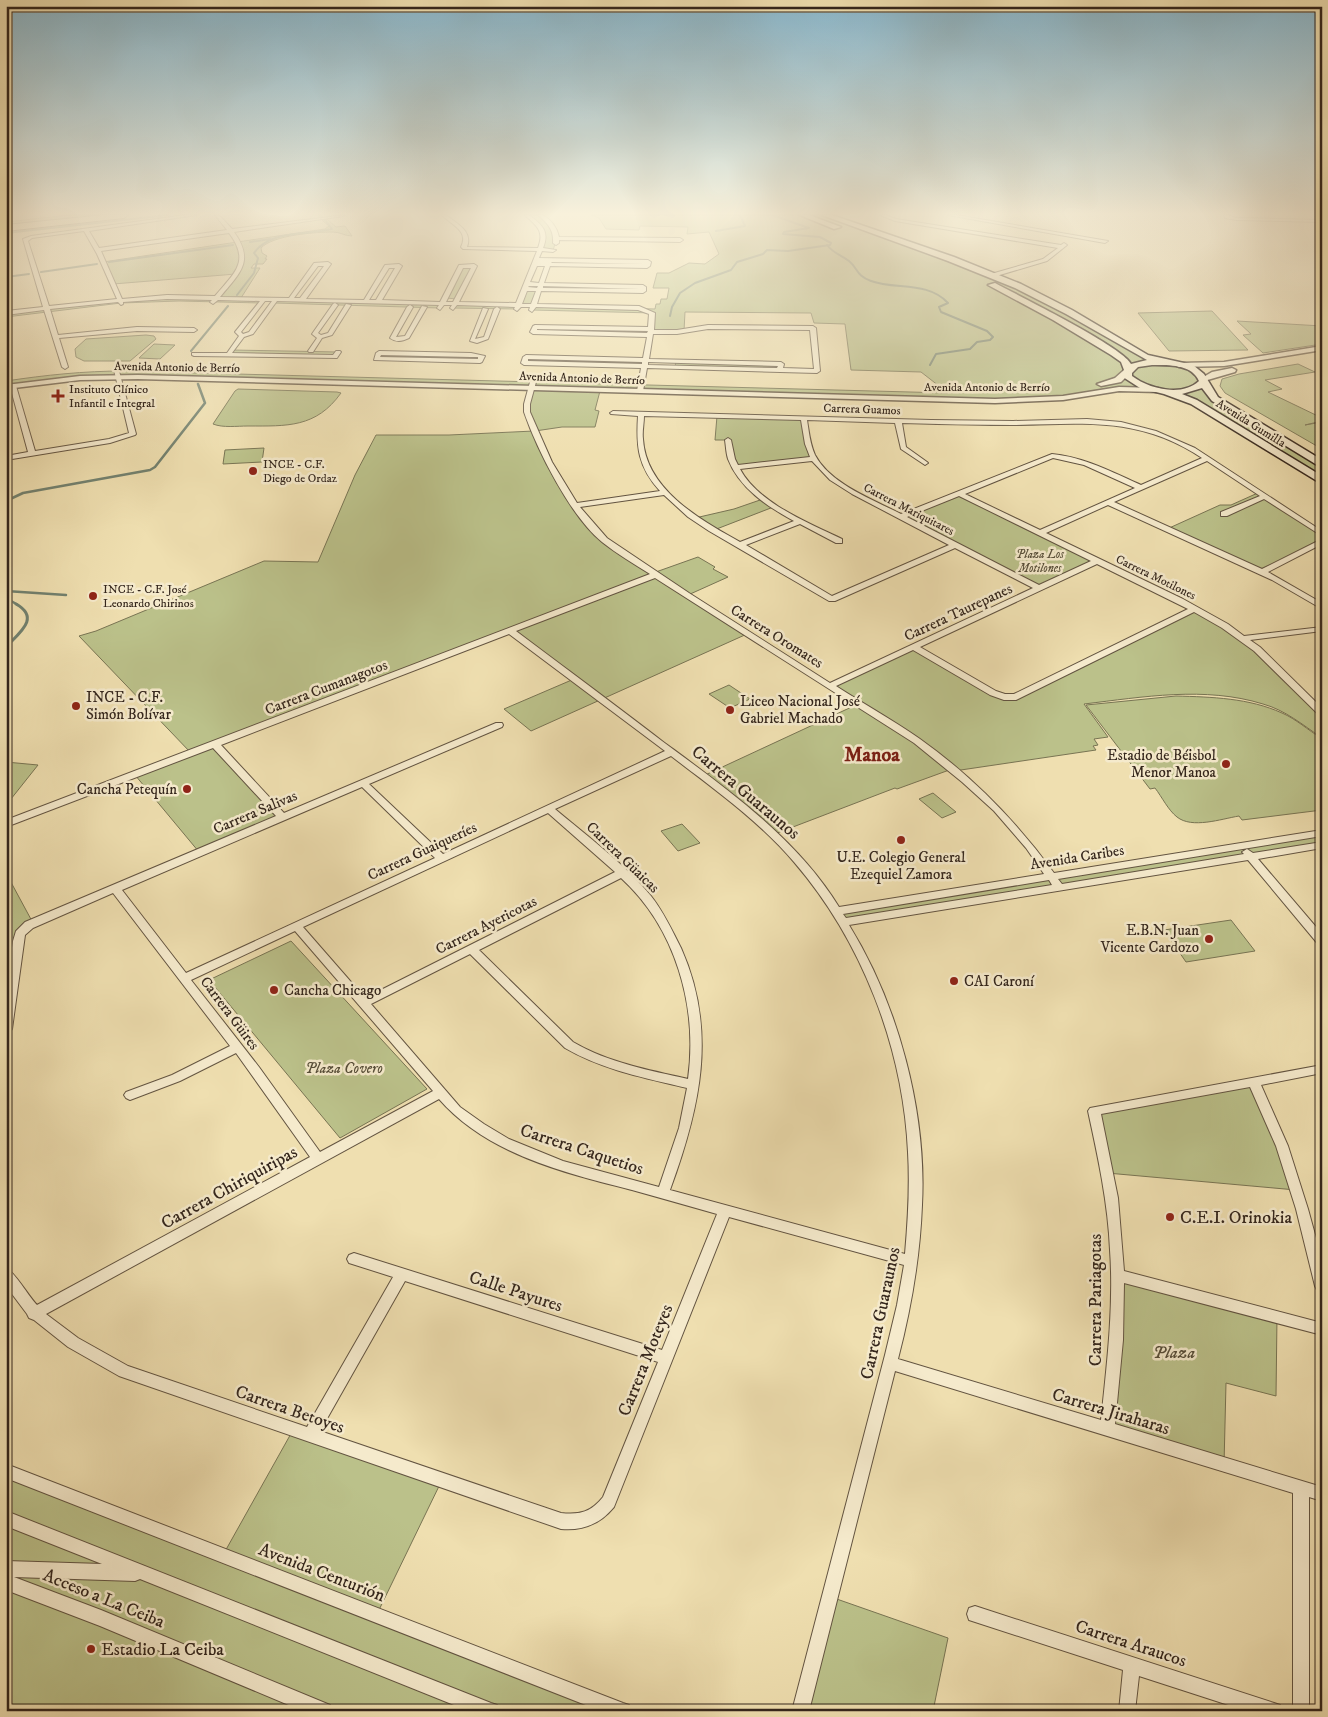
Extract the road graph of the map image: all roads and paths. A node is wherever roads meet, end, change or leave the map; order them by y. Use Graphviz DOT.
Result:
graph roads {
  1 [pos="43,295"];
  2 [pos="117,295"];
  3 [pos="218,295"];
  4 [pos="294,295"];
  5 [pos="306,295"];
  6 [pos="370,295"];
  7 [pos="382,295"];
  8 [pos="446,295"];
  9 [pos="459,295"];
  10 [pos="523,295"];
  11 [pos="537,295"];
  12 [pos="1011,295"];
  13 [pos="1034,295"];
  14 [pos="214,300"];
  15 [pos="290,300"];
  16 [pos="302,300"];
  17 [pos="262,301"];
  18 [pos="275,301"];
  19 [pos="120,302"];
  20 [pos="366,302"];
  21 [pos="378,302"];
  22 [pos="335,305"];
  23 [pos="348,305"];
  24 [pos="441,306"];
  25 [pos="454,306"];
  26 [pos="410,307"];
  27 [pos="424,307"];
  28 [pos="518,307"];
  29 [pos="532,308"];
  30 [pos="485,309"];
  31 [pos="497,309"];
  32 [pos="47,310"];
  33 [pos="650,312"];
  34 [pos="6,313"];
  35 [pos="6,317"];
  36 [pos="194,330"];
  37 [pos="651,332"];
  38 [pos="242,336"];
  39 [pos="55,337"];
  40 [pos="320,337"];
  41 [pos="399,340"];
  42 [pos="477,341"];
  43 [pos="1322,348"];
  44 [pos="311,351"];
  45 [pos="230,352"];
  46 [pos="391,353"];
  47 [pos="194,354"];
  48 [pos="471,355"];
  49 [pos="1322,355"];
  50 [pos="645,363"];
  51 [pos="1166,363"];
  52 [pos="1179,365"];
  53 [pos="65,367"];
  54 [pos="1128,370"];
  55 [pos="117,374"];
  56 [pos="1204,380"];
  57 [pos="9,385"];
  58 [pos="532,385"];
  59 [pos="641,388"];
  60 [pos="1161,391"];
  61 [pos="613,414"];
  62 [pos="641,414"];
  63 [pos="804,418"];
  64 [pos="898,421"];
  65 [pos="728,440"];
  66 [pos="32,454"];
  67 [pos="6,458"];
  68 [pos="1208,458"];
  69 [pos="813,459"];
  70 [pos="925,463"];
  71 [pos="1322,465"];
  72 [pos="735,467"];
  73 [pos="1322,481"];
  74 [pos="1142,488"];
  75 [pos="665,493"];
  76 [pos="958,493"];
  77 [pos="1266,496"];
  78 [pos="1109,503"];
  79 [pos="576,505"];
  80 [pos="1224,514"];
  81 [pos="901,517"];
  82 [pos="801,521"];
  83 [pos="1039,533"];
  84 [pos="1322,534"];
  85 [pos="839,541"];
  86 [pos="1322,541"];
  87 [pos="740,545"];
  88 [pos="955,545"];
  89 [pos="1097,561"];
  90 [pos="1263,572"];
  91 [pos="655,575"];
  92 [pos="1040,588"];
  93 [pos="1322,607"];
  94 [pos="1194,608"];
  95 [pos="1322,628"];
  96 [pos="509,630"];
  97 [pos="1244,638"];
  98 [pos="914,647"];
  99 [pos="830,686"];
  100 [pos="1317,703"];
  101 [pos="1322,713"];
  102 [pos="499,725"];
  103 [pos="215,744"];
  104 [pos="671,752"];
  105 [pos="363,783"];
  106 [pos="549,808"];
  107 [pos="282,817"];
  108 [pos="6,824"];
  109 [pos="1322,833"];
  110 [pos="1322,844"];
  111 [pos="1242,845"];
  112 [pos="1250,856"];
  113 [pos="441,858"];
  114 [pos="622,873"];
  115 [pos="1052,876"];
  116 [pos="1059,887"];
  117 [pos="115,888"];
  118 [pos="837,911"];
  119 [pos="845,922"];
  120 [pos="296,926"];
  121 [pos="1322,941"];
  122 [pos="472,949"];
  123 [pos="185,978"];
  124 [pos="364,1003"];
  125 [pos="6,1029"];
  126 [pos="238,1047"];
  127 [pos="1322,1069"];
  128 [pos="1254,1082"];
  129 [pos="694,1085"];
  130 [pos="441,1092"];
  131 [pos="130,1095"];
  132 [pos="318,1159"];
  133 [pos="663,1193"];
  134 [pos="725,1210"];
  135 [pos="354,1258"];
  136 [pos="911,1261"];
  137 [pos="6,1274"];
  138 [pos="402,1274"];
  139 [pos="1117,1275"];
  140 [pos="1322,1286"];
  141 [pos="34,1314"];
  142 [pos="1322,1329"];
  143 [pos="666,1358"];
  144 [pos="889,1363"];
  145 [pos="1107,1430"];
  146 [pos="310,1435"];
  147 [pos="6,1471"];
  148 [pos="1302,1488"];
  149 [pos="1322,1494"];
  150 [pos="6,1518"];
  151 [pos="592,1518"];
  152 [pos="6,1569"];
  153 [pos="143,1573"];
  154 [pos="6,1582"];
  155 [pos="975,1614"];
  156 [pos="1132,1665"];
  157 [pos="324,1711"];
  158 [pos="491,1711"];
  159 [pos="623,1711"];
  160 [pos="800,1711"];
  161 [pos="1127,1711"];
  162 [pos="1274,1711"];
  163 [pos="1301,1711"];
  1 -- 32 [label="street"];
  2 -- 19 [label="street"];
  3 -- 14 [label="street"];
  4 -- 15 [label="street"];
  5 -- 16 [label="street"];
  6 -- 20 [label="street"];
  7 -- 21 [label="street"];
  8 -- 24 [label="street"];
  9 -- 25 [label="street"];
  10 -- 28 [label="street"];
  11 -- 29 [label="street"];
  12 -- 54 [label="main road"];
  13 -- 51 [label="main road"];
  14 -- 17 [label="street"];
  14 -- 19 [label="street"];
  15 -- 16 [label="street"];
  15 -- 18 [label="street"];
  16 -- 20 [label="street"];
  17 -- 18 [label="street"];
  17 -- 38 [label="street"];
  18 -- 22 [label="street"];
  18 -- 38 [label="street"];
  19 -- 32 [label="street"];
  20 -- 21 [label="street"];
  21 -- 24 [label="street"];
  22 -- 23 [label="street"];
  22 -- 40 [label="street"];
  23 -- 26 [label="street"];
  23 -- 40 [label="street"];
  24 -- 25 [label="street"];
  24 -- 27 [label="street"];
  25 -- 28 [label="street"];
  25 -- 30 [label="street"];
  26 -- 27 [label="street"];
  26 -- 41 [label="street"];
  27 -- 41 [label="street"];
  28 -- 29 [label="street"];
  28 -- 31 [label="street"];
  29 -- 33 [label="street"];
  29 -- 33 [label="street"];
  30 -- 31 [label="street"];
  30 -- 42 [label="street"];
  31 -- 42 [label="street"];
  32 -- 34 [label="street"];
  32 -- 35 [label="street"];
  32 -- 39 [label="street"];
  33 -- 37 [label="street"];
  36 -- 39 [label="street"];
  37 -- 37 [label="street"];
  37 -- 50 [label="street"];
  37 -- 50 [label="street"];
  38 -- 45 [label="street"];
  39 -- 53 [label="street"];
  40 -- 44 [label="street"];
  41 -- 46 [label="street"];
  42 -- 48 [label="street"];
  43 -- 52 [label="street"];
  44 -- 45 [label="street"];
  44 -- 45 [label="street"];
  45 -- 47 [label="street"];
  46 -- 48 [label="street"];
  46 -- 48 [label="street"];
  49 -- 56 [label="street"];
  50 -- 50 [label="street"];
  50 -- 59 [label="street"];
  51 -- 52 [label="main road"];
  51 -- 54 [label="main road"];
  52 -- 56 [label="main road"];
  54 -- 59 [label="street, Avenida Antonio de Berrío"];
  54 -- 60 [label="main road, Avenida Gumilla"];
  55 -- 57 [label="street, Avenida Antonio de Berrío"];
  55 -- 58 [label="street, Avenida Antonio de Berrío"];
  55 -- 66 [label="street"];
  56 -- 60 [label="main road"];
  56 -- 71 [label="main road, Avenida Gumilla"];
  57 -- 66 [label="street"];
  58 -- 59 [label="street, Avenida Antonio de Berrío"];
  58 -- 79 [label="street, Carrera Oromates"];
  59 -- 60 [label="street, Avenida Antonio de Berrío"];
  60 -- 73 [label="main road, Avenida Gumilla"];
  61 -- 62 [label="street, Carrera Guamos"];
  62 -- 63 [label="street, Carrera Guamos"];
  62 -- 75 [label="street"];
  63 -- 64 [label="street, Carrera Guamos"];
  63 -- 69 [label="street, Carrera Mariquitares"];
  64 -- 68 [label="street, Carrera Guamos"];
  64 -- 70 [label="street"];
  65 -- 72 [label="street"];
  66 -- 67 [label="street"];
  68 -- 74 [label="street"];
  68 -- 77 [label="street, Carrera Guamos"];
  69 -- 72 [label="street"];
  69 -- 81 [label="street, Carrera Mariquitares"];
  72 -- 82 [label="street"];
  74 -- 76 [label="street"];
  74 -- 78 [label="street"];
  75 -- 79 [label="street"];
  75 -- 87 [label="street"];
  76 -- 81 [label="street"];
  76 -- 83 [label="street, Carrera Motilones"];
  77 -- 80 [label="street"];
  77 -- 84 [label="street, Carrera Guamos"];
  78 -- 83 [label="street"];
  78 -- 90 [label="street"];
  79 -- 91 [label="street, Carrera Oromates"];
  81 -- 88 [label="street, Carrera Mariquitares"];
  82 -- 85 [label="street"];
  82 -- 87 [label="street"];
  83 -- 89 [label="street, Carrera Motilones"];
  86 -- 90 [label="street"];
  87 -- 88 [label="street"];
  88 -- 92 [label="street, Carrera Mariquitares"];
  89 -- 92 [label="street, Carrera Taurepanes"];
  89 -- 94 [label="street, Carrera Motilones"];
  90 -- 93 [label="street"];
  91 -- 96 [label="street, Carrera Cumanagotos"];
  91 -- 99 [label="street, Carrera Oromates"];
  92 -- 98 [label="street, Carrera Taurepanes"];
  94 -- 97 [label="street, Carrera Motilones"];
  94 -- 98 [label="street"];
  95 -- 97 [label="street"];
  96 -- 103 [label="street, Carrera Cumanagotos"];
  96 -- 104 [label="street, Carrera Guaraunos"];
  97 -- 100 [label="street, Carrera Motilones"];
  98 -- 99 [label="street, Carrera Taurepanes"];
  99 -- 115 [label="street, Carrera Oromates"];
  100 -- 101 [label="street, Carrera Motilones"];
  102 -- 105 [label="street, Carrera Salivas"];
  103 -- 107 [label="street"];
  103 -- 108 [label="street, Carrera Cumanagotos"];
  104 -- 106 [label="street, Carrera Guaiqueríes"];
  104 -- 118 [label="street, Carrera Guaraunos"];
  105 -- 107 [label="street, Carrera Salivas"];
  105 -- 113 [label="street"];
  106 -- 113 [label="street, Carrera Guaiqueríes"];
  106 -- 114 [label="street, Carrera Güaicas"];
  107 -- 117 [label="street, Carrera Salivas"];
  109 -- 111 [label="street, Avenida Caribes"];
  110 -- 112 [label="street, Avenida Caribes"];
  111 -- 112 [label="street"];
  111 -- 115 [label="street, Avenida Caribes"];
  112 -- 116 [label="street, Avenida Caribes"];
  112 -- 121 [label="street"];
  113 -- 120 [label="street, Carrera Guaiqueríes"];
  114 -- 122 [label="street, Carrera Ayericotas"];
  114 -- 129 [label="street, Carrera Güaicas"];
  115 -- 116 [label="street, Carrera Oromates"];
  115 -- 118 [label="street, Avenida Caribes"];
  116 -- 119 [label="street, Avenida Caribes"];
  117 -- 123 [label="street, Carrera Güires"];
  117 -- 125 [label="street, Carrera Salivas"];
  118 -- 119 [label="street, Carrera Guaraunos"];
  119 -- 136 [label="street, Carrera Guaraunos"];
  120 -- 123 [label="street, Carrera Guaiqueríes"];
  120 -- 124 [label="street, Carrera Caquetios"];
  122 -- 124 [label="street, Carrera Ayericotas"];
  122 -- 129 [label="street"];
  123 -- 126 [label="street, Carrera Güires"];
  124 -- 130 [label="street, Carrera Caquetios"];
  126 -- 131 [label="street"];
  126 -- 132 [label="street, Carrera Güires"];
  127 -- 128 [label="street"];
  128 -- 139 [label="street, Carrera Pariagotas"];
  128 -- 140 [label="street"];
  129 -- 133 [label="street, Carrera Güaicas"];
  130 -- 132 [label="street, Carrera Chiriquiripas"];
  130 -- 133 [label="street, Carrera Caquetios"];
  132 -- 141 [label="street, Carrera Chiriquiripas"];
  133 -- 134 [label="street, Carrera Caquetios"];
  134 -- 136 [label="street, Carrera Caquetios"];
  134 -- 143 [label="street, Carrera Moteyes"];
  135 -- 138 [label="street, Calle Payures"];
  136 -- 144 [label="street, Carrera Guaraunos"];
  137 -- 141 [label="street, Carrera Betoyes"];
  138 -- 143 [label="street, Calle Payures"];
  138 -- 146 [label="street"];
  139 -- 142 [label="street"];
  139 -- 145 [label="street, Carrera Pariagotas"];
  141 -- 146 [label="street, Carrera Betoyes"];
  143 -- 151 [label="street, Carrera Moteyes"];
  144 -- 145 [label="street, Carrera Jiraharas"];
  144 -- 160 [label="street, Carrera Guaraunos"];
  145 -- 148 [label="street, Carrera Jiraharas"];
  146 -- 151 [label="street, Carrera Betoyes"];
  147 -- 159 [label="street, Avenida Centurión"];
  148 -- 149 [label="street, Carrera Jiraharas"];
  148 -- 163 [label="street"];
  150 -- 153 [label="street"];
  152 -- 153 [label="street"];
  153 -- 158 [label="street"];
  154 -- 157 [label="street, Acceso a La Ceiba"];
  155 -- 156 [label="street, Carrera Araucos"];
  156 -- 161 [label="street"];
  156 -- 162 [label="street, Carrera Araucos"];
}
